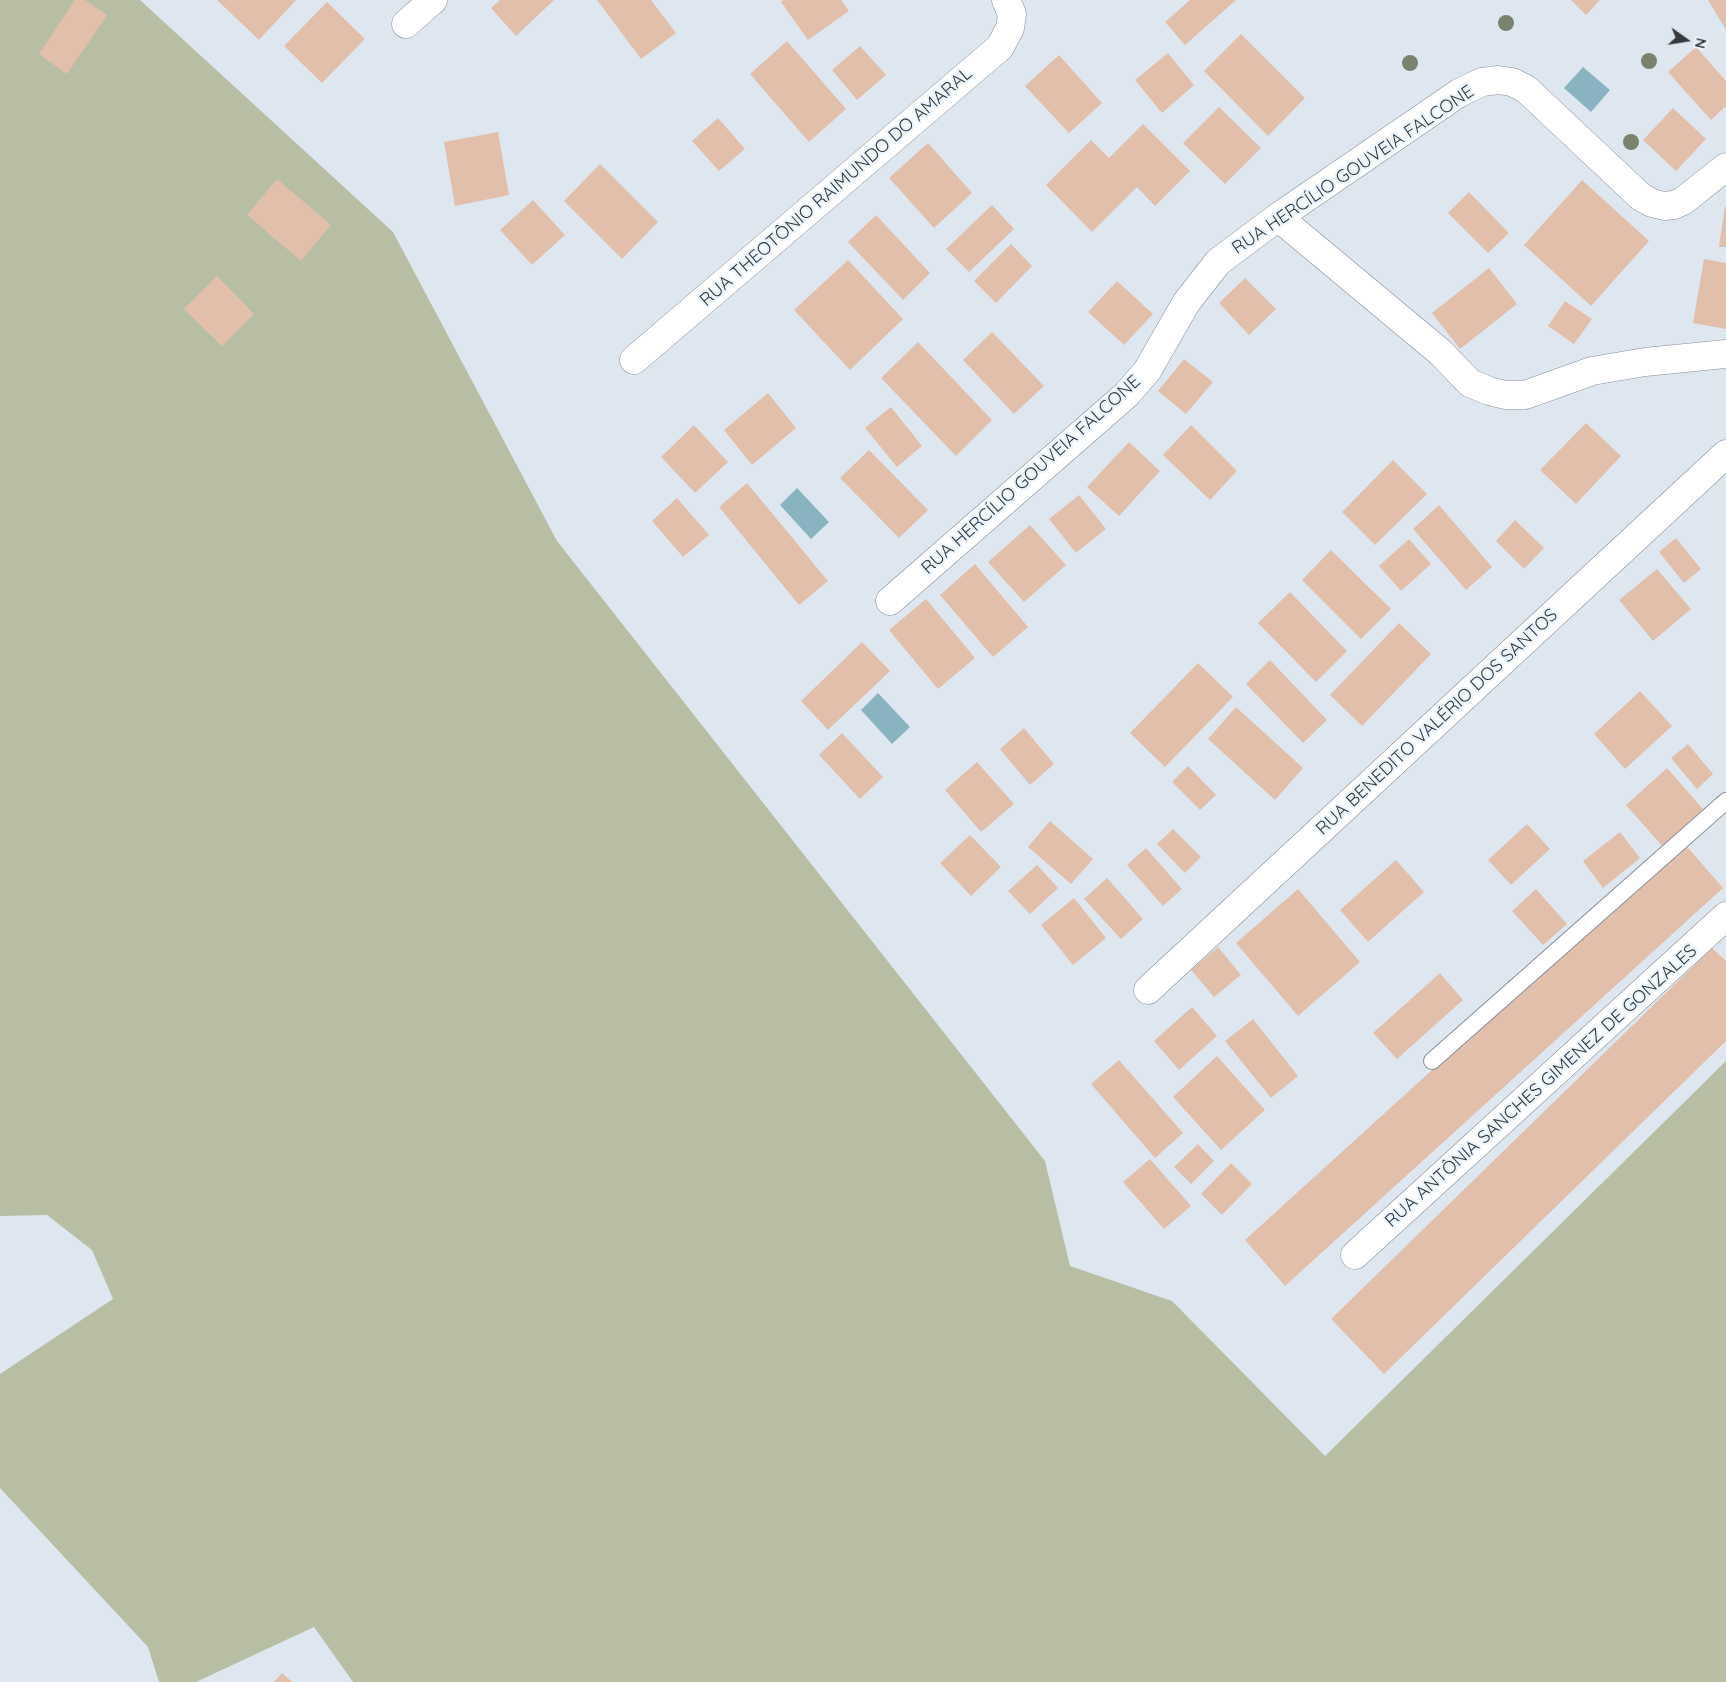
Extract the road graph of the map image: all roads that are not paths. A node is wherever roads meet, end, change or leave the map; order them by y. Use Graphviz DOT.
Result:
graph roads {
  1 [pos="433,0"];
  2 [pos="1006,0"];
  3 [pos="406,24"];
  4 [pos="1726,167"];
  5 [pos="1278,217"];
  6 [pos="1726,354"];
  7 [pos="634,360"];
  8 [pos="1726,454"];
  9 [pos="890,601"];
  10 [pos="1726,801"];
  11 [pos="1726,916"];
  12 [pos="1148,990"];
  13 [pos="1432,1061"];
  14 [pos="1355,1255"];
  1 -- 3 [label="street"];
  2 -- 7 [label="street, RUA THEOTÔNIO RAIMUNDO DO AMARAL"];
  4 -- 5 [label="street, RUA HERCÍLIO GOUVEIA FALCONE"];
  5 -- 6 [label="street"];
  5 -- 9 [label="street, RUA HERCÍLIO GOUVEIA FALCONE"];
  8 -- 12 [label="street, RUA BENEDITO VALÉRIO DOS SANTOS"];
  10 -- 13 [label="lane"];
  11 -- 14 [label="street, RUA ANTÔNIA SANCHES GIMENEZ DE GONZALES"];
}
